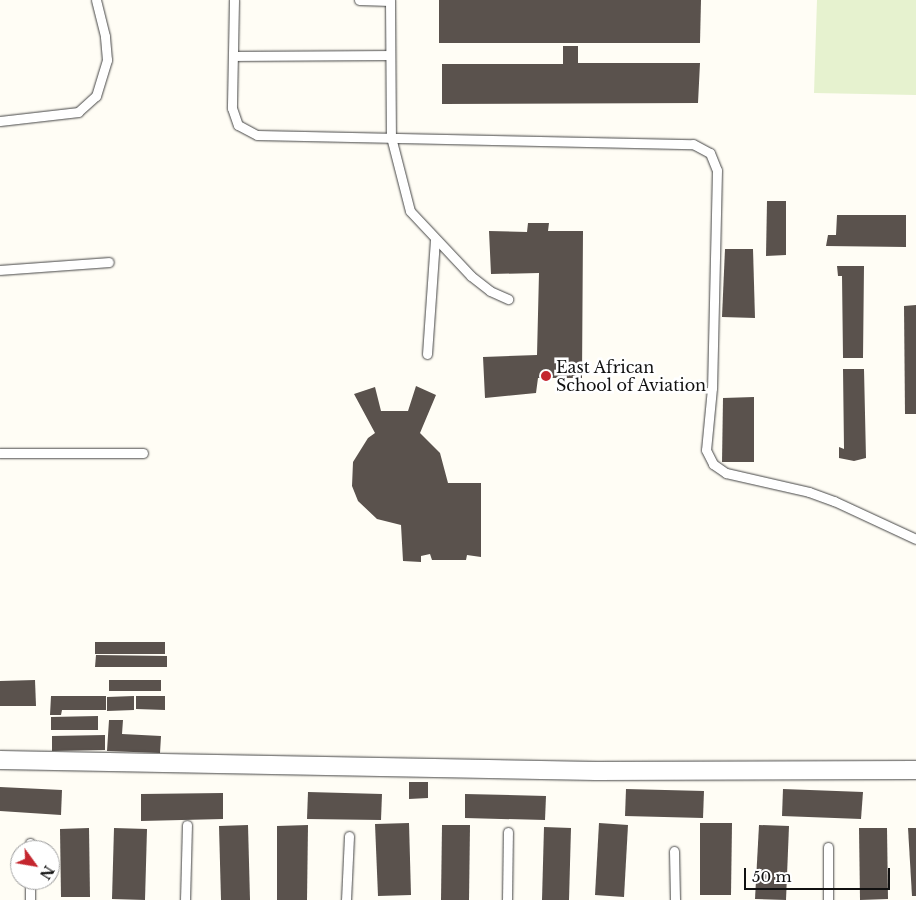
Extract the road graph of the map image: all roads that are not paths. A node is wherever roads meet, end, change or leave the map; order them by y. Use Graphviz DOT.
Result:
graph roads {
  1 [pos="96,0"];
  2 [pos="234,0"];
  3 [pos="360,0"];
  4 [pos="390,0"];
  5 [pos="389,55"];
  6 [pos="233,56"];
  7 [pos="0,121"];
  8 [pos="391,137"];
  9 [pos="435,239"];
  10 [pos="109,262"];
  11 [pos="0,270"];
  12 [pos="508,299"];
  13 [pos="427,354"];
  14 [pos="0,453"];
  15 [pos="143,453"];
  16 [pos="916,539"];
  17 [pos="0,760"];
  18 [pos="916,770"];
  19 [pos="187,825"];
  20 [pos="508,832"];
  21 [pos="349,836"];
  22 [pos="828,847"];
  23 [pos="674,851"];
  24 [pos="185,900"];
  25 [pos="346,900"];
  26 [pos="507,900"];
  27 [pos="675,900"];
  28 [pos="828,900"];
  1 -- 7 [label="lane"];
  2 -- 6 [label="lane"];
  3 -- 4 [label="lane"];
  4 -- 5 [label="lane"];
  5 -- 6 [label="lane"];
  5 -- 8 [label="lane"];
  6 -- 8 [label="lane"];
  8 -- 9 [label="lane"];
  8 -- 16 [label="lane"];
  9 -- 12 [label="lane"];
  9 -- 13 [label="lane"];
  10 -- 11 [label="lane"];
  14 -- 15 [label="lane"];
  17 -- 18 [label="street"];
  19 -- 24 [label="lane"];
  20 -- 26 [label="lane"];
  21 -- 25 [label="lane"];
  22 -- 28 [label="lane"];
  23 -- 27 [label="lane"];
}
